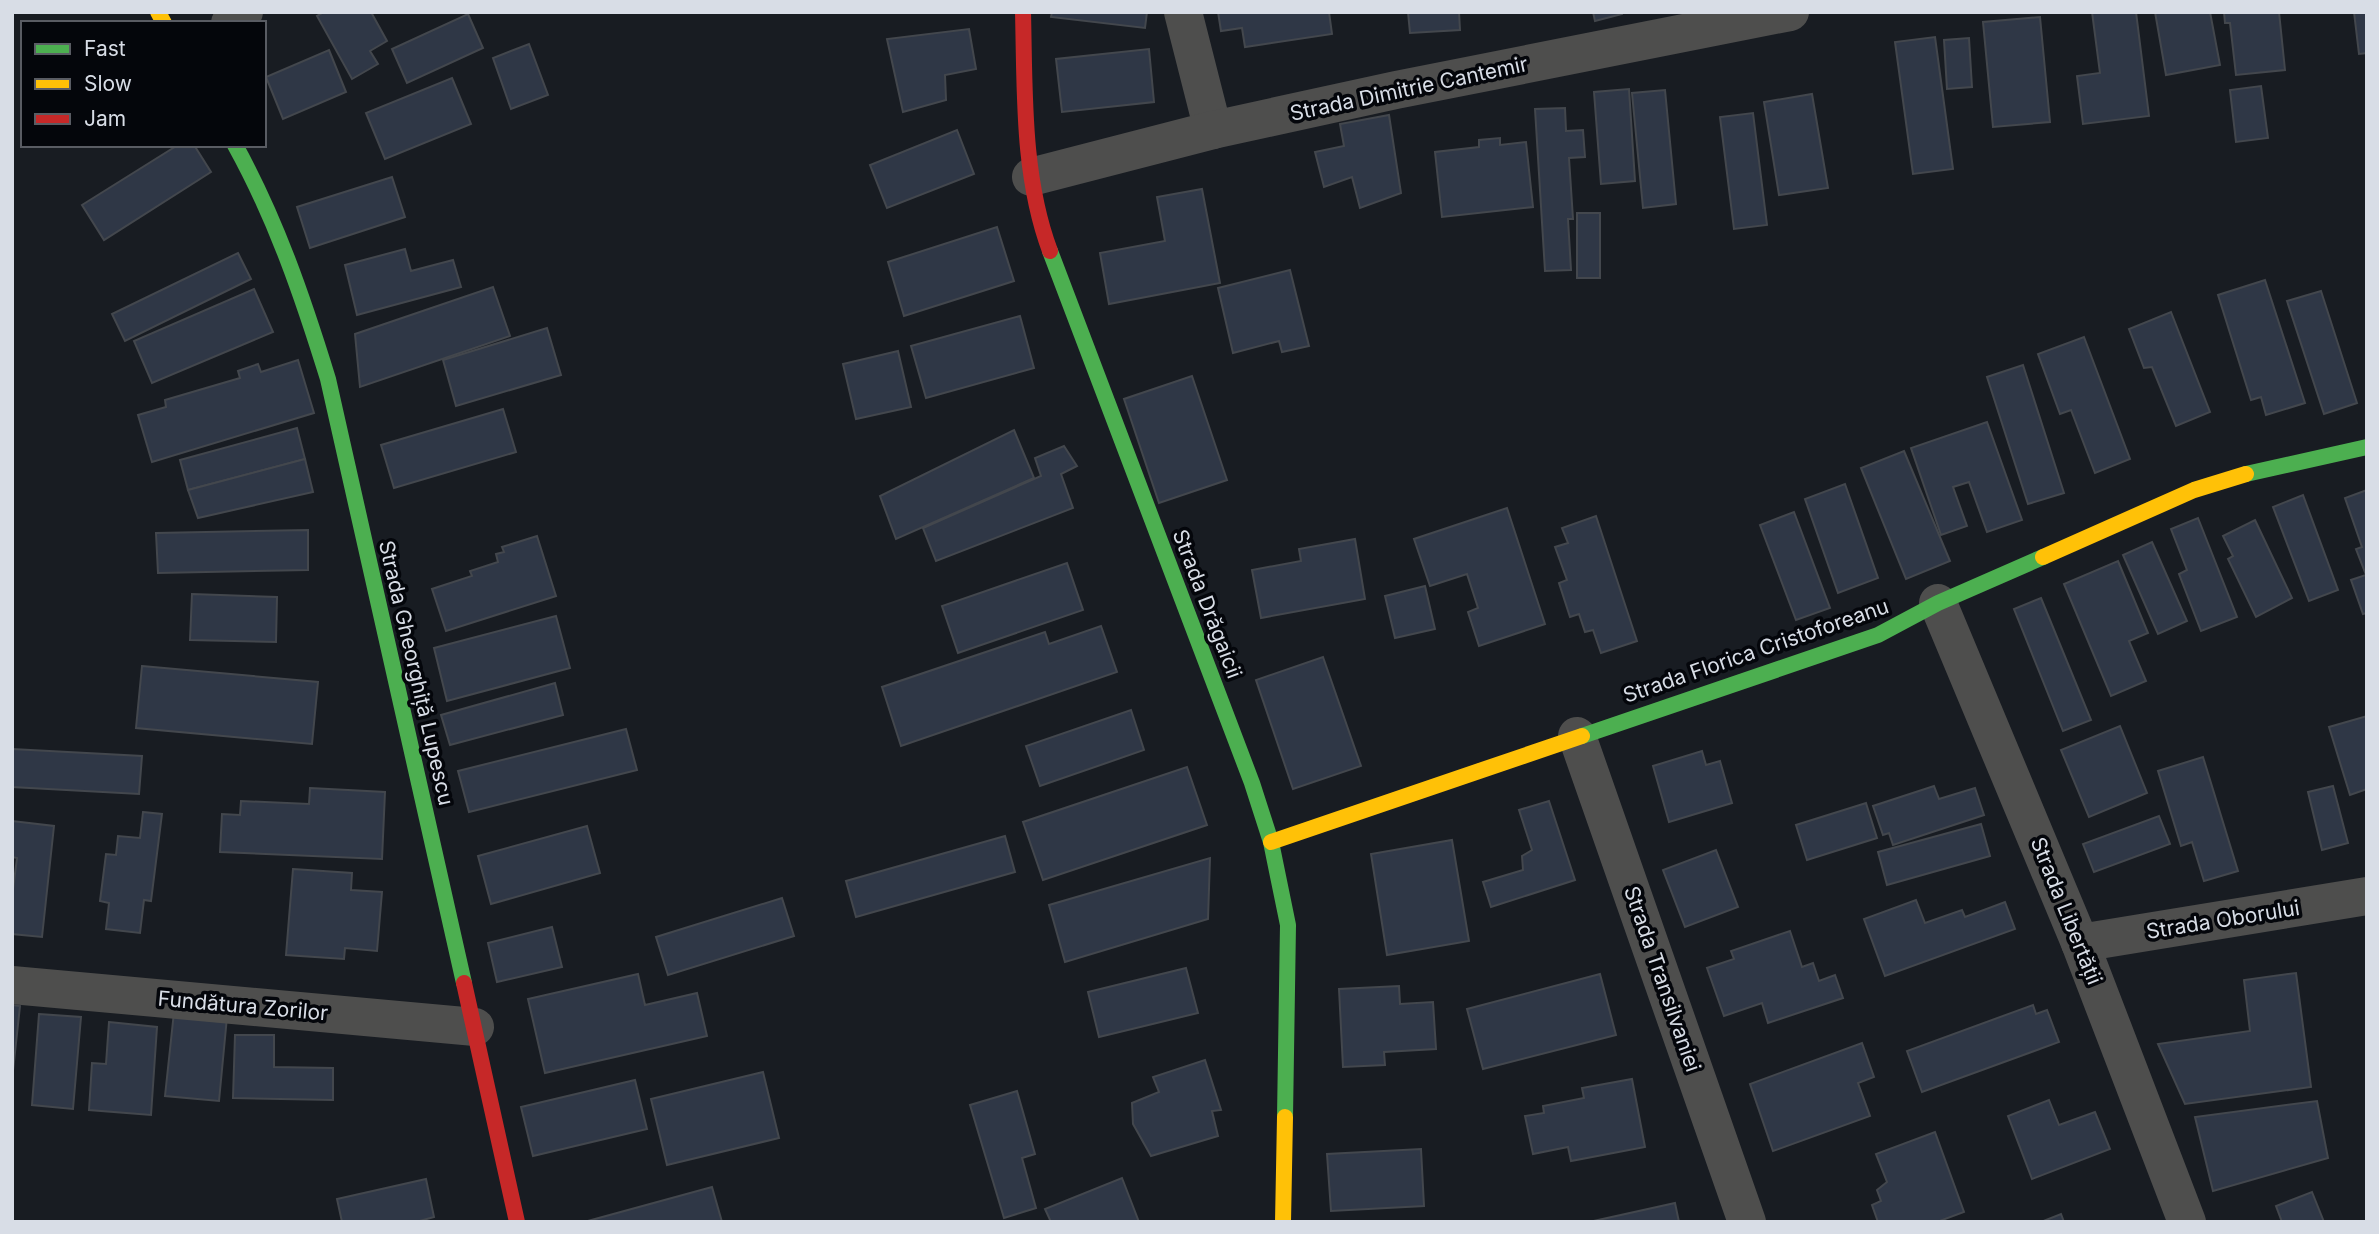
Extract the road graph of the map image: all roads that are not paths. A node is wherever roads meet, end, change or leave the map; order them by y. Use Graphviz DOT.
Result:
graph roads {
  1 [pos="1023,12"];
  2 [pos="1183,12"];
  3 [pos="1790,12"];
  4 [pos="1213,130"];
  5 [pos="236,147"];
  6 [pos="1031,177"];
  7 [pos="2367,447"];
  8 [pos="1938,603"];
  9 [pos="1577,736"];
  10 [pos="1271,842"];
  11 [pos="2367,896"];
  12 [pos="2080,943"];
  13 [pos="12,985"];
  14 [pos="475,1027"];
  15 [pos="517,1222"];
  16 [pos="1283,1222"];
  17 [pos="1747,1222"];
  18 [pos="2188,1222"];
  1 -- 6 [label="street, Strada Drăgaicii"];
  2 -- 4 [label="street"];
  3 -- 4 [label="street, Strada Dimitrie Cantemir"];
  4 -- 6 [label="street, Strada Dimitrie Cantemir"];
  5 -- 14 [label="street, Strada Gheorghiță Lupescu"];
  6 -- 10 [label="street, Strada Drăgaicii"];
  7 -- 8 [label="street, Strada Florica Cristoforeanu"];
  8 -- 9 [label="street, Strada Florica Cristoforeanu"];
  8 -- 12 [label="street, Strada Libertății"];
  9 -- 10 [label="street, Strada Florica Cristoforeanu"];
  9 -- 17 [label="street, Strada Transilvaniei"];
  10 -- 16 [label="street, Strada Drăgaicii"];
  11 -- 12 [label="street, Strada Oborului"];
  12 -- 18 [label="street, Strada Libertății"];
  13 -- 14 [label="street, Fundătura Zorilor"];
  14 -- 15 [label="street, Strada Gheorghiță Lupescu"];
}
